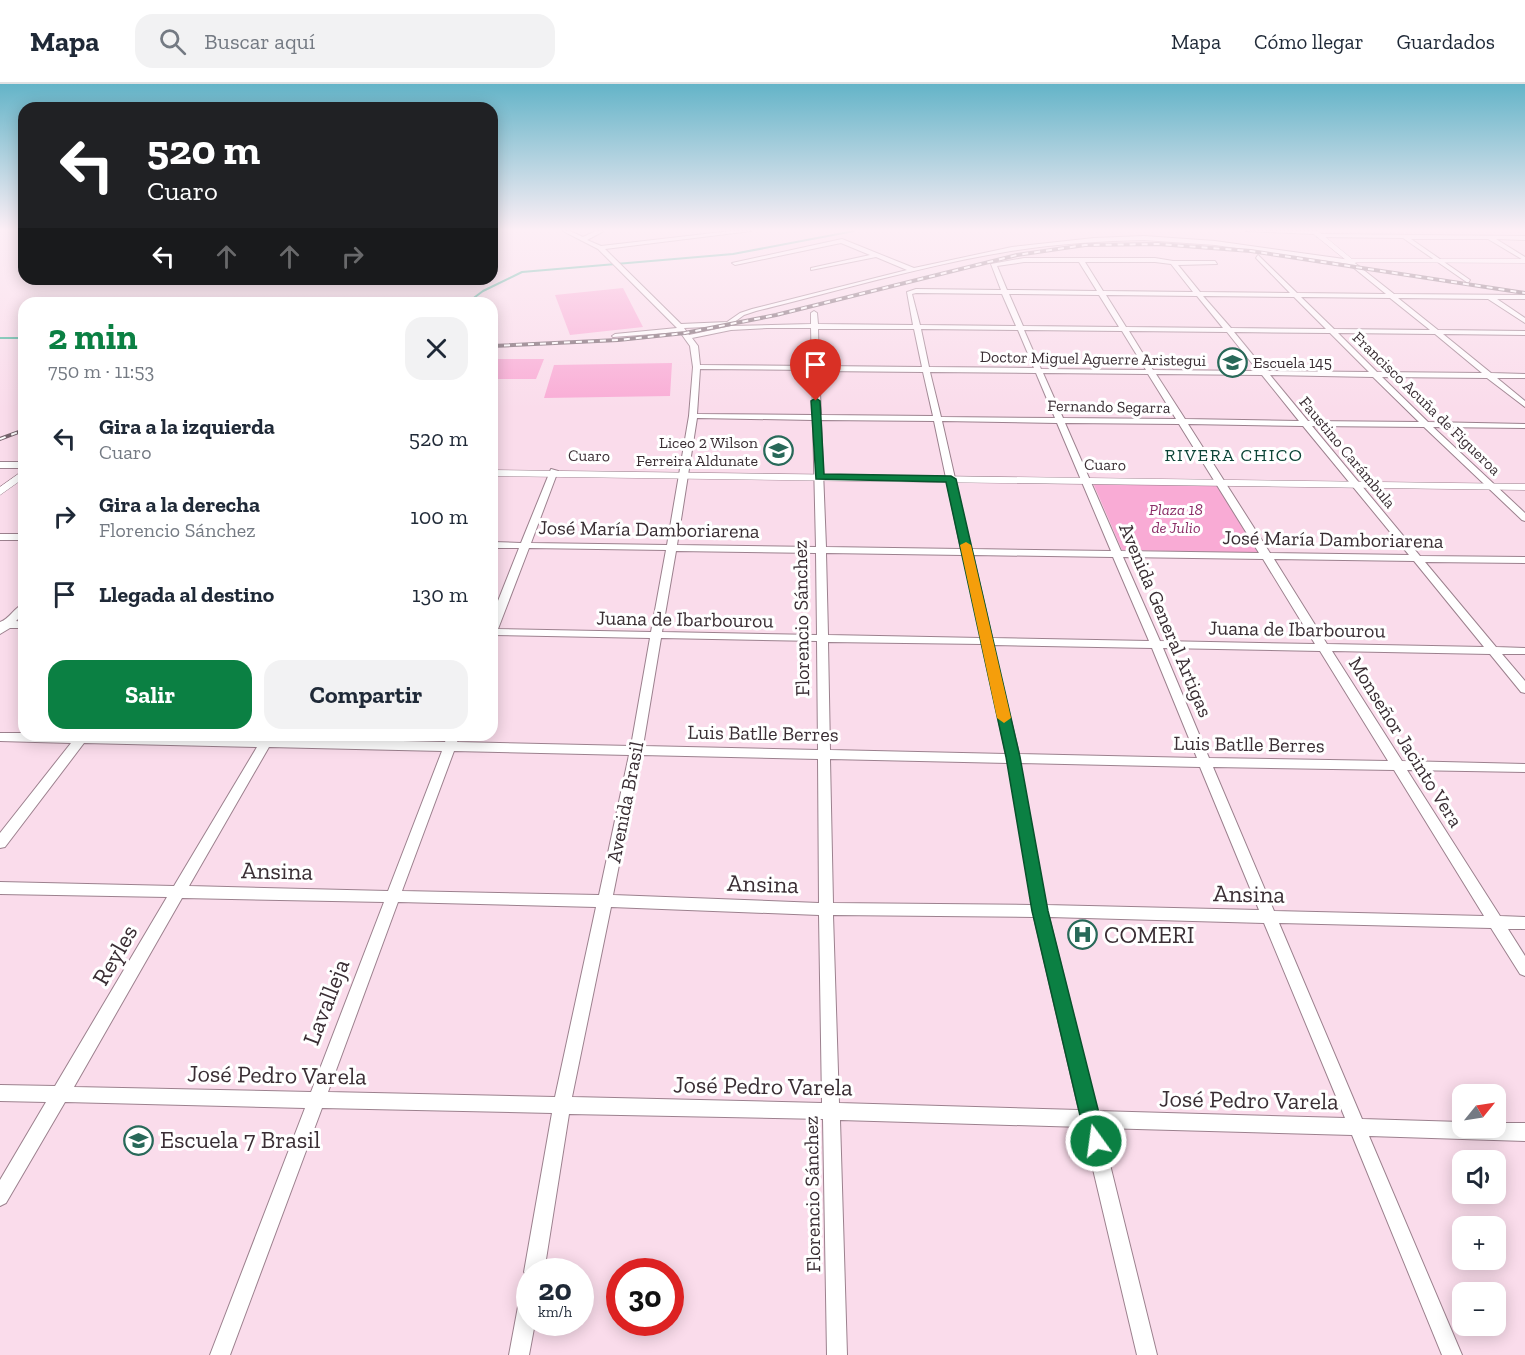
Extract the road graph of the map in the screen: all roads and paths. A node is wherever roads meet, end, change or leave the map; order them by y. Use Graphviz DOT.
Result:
graph roads {
  1 [pos="643,290"];
  2 [pos="832,290"];
  3 [pos="1100,290"];
  4 [pos="1193,290"];
  5 [pos="1290,290"];
  6 [pos="1385,290"];
  7 [pos="1004,292"];
  8 [pos="1102,293"];
  9 [pos="1196,294"];
  10 [pos="1294,295"];
  11 [pos="1392,296"];
  12 [pos="1489,296"];
  13 [pos="1525,297"];
  14 [pos="814,313"];
  15 [pos="1525,321"];
  16 [pos="814,326"];
  17 [pos="917,328"];
  18 [pos="1019,328"];
  19 [pos="1123,330"];
  20 [pos="684,331"];
  21 [pos="1229,331"];
  22 [pos="1332,332"];
  23 [pos="1437,333"];
  24 [pos="1525,333"];
  25 [pos="615,336"];
  26 [pos="697,367"];
  27 [pos="815,368"];
  28 [pos="926,370"];
  29 [pos="1038,371"];
  30 [pos="1151,372"];
  31 [pos="1264,373"];
  32 [pos="1376,375"];
  33 [pos="1490,376"];
  34 [pos="1525,376"];
  35 [pos="1525,405"];
  36 [pos="693,416"];
  37 [pos="816,418"];
  38 [pos="938,419"];
  39 [pos="1059,421"];
  40 [pos="1182,422"];
  41 [pos="1305,424"];
  42 [pos="1426,425"];
  43 [pos="1525,426"];
  44 [pos="0,465"];
  45 [pos="18,466"];
  46 [pos="18,470"];
  47 [pos="498,472"];
  48 [pos="553,473"];
  49 [pos="684,475"];
  50 [pos="819,477"];
  51 [pos="18,478"];
  52 [pos="951,479"];
  53 [pos="0,480"];
  54 [pos="1086,481"];
  55 [pos="1218,482"];
  56 [pos="1356,484"];
  57 [pos="1492,486"];
  58 [pos="1525,487"];
  59 [pos="0,492"];
  60 [pos="1525,518"];
  61 [pos="0,537"];
  62 [pos="18,537"];
  63 [pos="498,544"];
  64 [pos="526,545"];
  65 [pos="672,547"];
  66 [pos="821,549"];
  67 [pos="967,551"];
  68 [pos="1117,554"];
  69 [pos="1266,556"];
  70 [pos="1416,558"];
  71 [pos="1525,560"];
  72 [pos="18,612"];
  73 [pos="498,616"];
  74 [pos="18,626"];
  75 [pos="2,627"];
  76 [pos="498,631"];
  77 [pos="656,636"];
  78 [pos="823,639"];
  79 [pos="987,642"];
  80 [pos="1156,645"];
  81 [pos="1324,649"];
  82 [pos="1493,650"];
  83 [pos="1525,651"];
  84 [pos="1525,689"];
  85 [pos="0,737"];
  86 [pos="18,737"];
  87 [pos="80,741"];
  88 [pos="266,741"];
  89 [pos="451,741"];
  90 [pos="636,750"];
  91 [pos="824,753"];
  92 [pos="1013,757"];
  93 [pos="1205,764"];
  94 [pos="1399,766"];
  95 [pos="1525,768"];
  96 [pos="0,843"];
  97 [pos="0,888"];
  98 [pos="178,892"];
  99 [pos="392,896"];
  100 [pos="606,901"];
  101 [pos="826,909"];
  102 [pos="1040,911"];
  103 [pos="1268,917"];
  104 [pos="1495,922"];
  105 [pos="1525,923"];
  106 [pos="1525,969"];
  107 [pos="0,1093"];
  108 [pos="59,1095"];
  109 [pos="314,1100"];
  110 [pos="562,1106"];
  111 [pos="831,1111"];
  112 [pos="1091,1119"];
  113 [pos="1358,1126"];
  114 [pos="1525,1132"];
  115 [pos="0,1197"];
  116 [pos="536,1258"];
  117 [pos="523,1336"];
  118 [pos="220,1355"];
  119 [pos="519,1355"];
  120 [pos="837,1355"];
  121 [pos="1147,1355"];
  122 [pos="1452,1355"];
  1 -- 20 [label="street"];
  2 -- 20 [label="street"];
  3 -- 8 [label="street, Monseñor Jacinto Vera"];
  4 -- 9 [label="street, Faustino Carámbula"];
  5 -- 10 [label="street, Francisco Acuña de Figueroa"];
  6 -- 11 [label="street"];
  7 -- 8 [label="street"];
  7 -- 17 [label="street"];
  7 -- 18 [label="street, Avenida General Artigas"];
  8 -- 9 [label="street"];
  8 -- 19 [label="street, Monseñor Jacinto Vera"];
  9 -- 10 [label="street"];
  9 -- 21 [label="street, Faustino Carámbula"];
  10 -- 11 [label="street"];
  10 -- 22 [label="street, Francisco Acuña de Figueroa"];
  11 -- 12 [label="street"];
  11 -- 23 [label="street"];
  12 -- 13 [label="street"];
  12 -- 15 [label="street"];
  14 -- 16 [label="street, Florencio Sánchez"];
  16 -- 17 [label="street"];
  16 -- 20 [label="street"];
  16 -- 27 [label="street, Florencio Sánchez"];
  17 -- 18 [label="street"];
  17 -- 28 [label="street"];
  18 -- 19 [label="street"];
  18 -- 29 [label="street, Avenida General Artigas"];
  19 -- 21 [label="street"];
  19 -- 30 [label="street, Monseñor Jacinto Vera"];
  20 -- 25 [label="street"];
  20 -- 26 [label="street, Avenida Brasil"];
  21 -- 22 [label="street"];
  21 -- 31 [label="street, Faustino Carámbula"];
  22 -- 23 [label="street"];
  22 -- 32 [label="street, Francisco Acuña de Figueroa"];
  23 -- 24 [label="street"];
  23 -- 33 [label="street"];
  26 -- 27 [label="street, Doctor Miguel Aguerre Aristegui"];
  26 -- 36 [label="street, Avenida Brasil"];
  27 -- 28 [label="street, Doctor Miguel Aguerre Aristegui"];
  27 -- 37 [label="street, Florencio Sánchez"];
  28 -- 29 [label="street, Doctor Miguel Aguerre Aristegui"];
  28 -- 38 [label="street"];
  29 -- 30 [label="street, Doctor Miguel Aguerre Aristegui"];
  29 -- 39 [label="street, Avenida General Artigas"];
  30 -- 31 [label="street, Doctor Miguel Aguerre Aristegui"];
  30 -- 40 [label="street, Monseñor Jacinto Vera"];
  31 -- 32 [label="street, Doctor Miguel Aguerre Aristegui"];
  31 -- 41 [label="street, Faustino Carámbula"];
  32 -- 33 [label="street, Doctor Miguel Aguerre Aristegui"];
  32 -- 42 [label="street, Francisco Acuña de Figueroa"];
  33 -- 34 [label="street, Doctor Miguel Aguerre Aristegui"];
  33 -- 35 [label="street"];
  36 -- 37 [label="street, Fernando Segarra"];
  36 -- 49 [label="street, Avenida Brasil"];
  37 -- 38 [label="street, Fernando Segarra"];
  37 -- 50 [label="street, Florencio Sánchez"];
  38 -- 39 [label="street, Fernando Segarra"];
  38 -- 52 [label="street"];
  39 -- 40 [label="street, Fernando Segarra"];
  39 -- 54 [label="street, Avenida General Artigas"];
  40 -- 41 [label="street, Fernando Segarra"];
  40 -- 55 [label="street, Monseñor Jacinto Vera"];
  41 -- 42 [label="street, Fernando Segarra"];
  41 -- 56 [label="street, Faustino Carámbula"];
  42 -- 43 [label="street, Fernando Segarra"];
  42 -- 57 [label="street, Francisco Acuña de Figueroa"];
  44 -- 45 [label="street"];
  46 -- 53 [label="street"];
  47 -- 48 [label="street, Cuaro"];
  48 -- 49 [label="street, Cuaro"];
  48 -- 64 [label="street"];
  49 -- 50 [label="street, Cuaro"];
  49 -- 65 [label="street, Avenida Brasil"];
  50 -- 52 [label="street, Cuaro"];
  50 -- 66 [label="street, Florencio Sánchez"];
  51 -- 59 [label="street"];
  52 -- 54 [label="street, Cuaro"];
  52 -- 67 [label="street"];
  54 -- 55 [label="street, Cuaro"];
  54 -- 68 [label="street, Avenida General Artigas"];
  55 -- 56 [label="street, Cuaro"];
  55 -- 69 [label="street, Monseñor Jacinto Vera"];
  56 -- 57 [label="street, Cuaro"];
  56 -- 70 [label="street, Faustino Carámbula"];
  57 -- 58 [label="street, Cuaro"];
  57 -- 60 [label="street, Francisco Acuña de Figueroa"];
  61 -- 62 [label="street"];
  63 -- 64 [label="street, José María Damboriarena"];
  64 -- 65 [label="street, José María Damboriarena"];
  64 -- 73 [label="street"];
  65 -- 66 [label="street, José María Damboriarena"];
  65 -- 77 [label="street, Avenida Brasil"];
  66 -- 67 [label="street, José María Damboriarena"];
  66 -- 78 [label="street, Florencio Sánchez"];
  67 -- 68 [label="street, José María Damboriarena"];
  67 -- 79 [label="street"];
  68 -- 69 [label="street, José María Damboriarena"];
  68 -- 80 [label="street, Avenida General Artigas"];
  69 -- 70 [label="street, José María Damboriarena"];
  69 -- 81 [label="street, Monseñor Jacinto Vera"];
  70 -- 71 [label="street, José María Damboriarena"];
  70 -- 82 [label="street, Faustino Carámbula"];
  72 -- 75 [label="street"];
  74 -- 75 [label="street"];
  76 -- 77 [label="street, Juana de Ibarbourou"];
  77 -- 78 [label="street, Juana de Ibarbourou"];
  77 -- 90 [label="street, Avenida Brasil"];
  78 -- 79 [label="street, Juana de Ibarbourou"];
  78 -- 91 [label="street, Florencio Sánchez"];
  79 -- 80 [label="street, Juana de Ibarbourou"];
  79 -- 92 [label="street"];
  80 -- 81 [label="street, Juana de Ibarbourou"];
  80 -- 93 [label="street, Avenida General Artigas"];
  81 -- 82 [label="street, Juana de Ibarbourou"];
  81 -- 94 [label="street, Monseñor Jacinto Vera"];
  82 -- 83 [label="street, Juana de Ibarbourou"];
  82 -- 84 [label="street, Faustino Carámbula"];
  85 -- 86 [label="street, Luis Batlle Berres"];
  87 -- 96 [label="street"];
  88 -- 98 [label="street, Reyles"];
  89 -- 90 [label="street, Luis Batlle Berres"];
  89 -- 99 [label="street, Lavalleja"];
  90 -- 91 [label="street, Luis Batlle Berres"];
  90 -- 100 [label="street, Avenida Brasil"];
  91 -- 92 [label="street, Luis Batlle Berres"];
  91 -- 101 [label="street, Florencio Sánchez"];
  92 -- 93 [label="street, Luis Batlle Berres"];
  92 -- 102 [label="street"];
  93 -- 94 [label="street, Luis Batlle Berres"];
  93 -- 103 [label="street, Avenida General Artigas"];
  94 -- 95 [label="street, Luis Batlle Berres"];
  94 -- 104 [label="street, Monseñor Jacinto Vera"];
  97 -- 98 [label="street, Ansina"];
  98 -- 99 [label="street, Ansina"];
  98 -- 108 [label="street, Reyles"];
  99 -- 100 [label="street, Ansina"];
  99 -- 109 [label="street, Lavalleja"];
  100 -- 101 [label="street, Ansina"];
  100 -- 110 [label="street, Avenida Brasil"];
  101 -- 102 [label="street, Ansina"];
  101 -- 111 [label="street, Florencio Sánchez"];
  102 -- 103 [label="street, Ansina"];
  102 -- 112 [label="street"];
  103 -- 104 [label="street, Ansina"];
  103 -- 113 [label="street, Avenida General Artigas"];
  104 -- 105 [label="street, Ansina"];
  104 -- 106 [label="street, Monseñor Jacinto Vera"];
  107 -- 108 [label="street, José Pedro Varela"];
  108 -- 109 [label="street, José Pedro Varela"];
  108 -- 115 [label="street, Reyles"];
  109 -- 110 [label="street, José Pedro Varela"];
  109 -- 118 [label="street, Lavalleja"];
  110 -- 111 [label="street, José Pedro Varela"];
  110 -- 116 [label="street, Avenida Brasil"];
  111 -- 112 [label="street, José Pedro Varela"];
  111 -- 120 [label="street, Florencio Sánchez"];
  112 -- 113 [label="street, José Pedro Varela"];
  112 -- 121 [label="street"];
  113 -- 114 [label="street, José Pedro Varela"];
  113 -- 122 [label="street, Avenida General Artigas"];
  117 -- 119 [label="street"];
}
